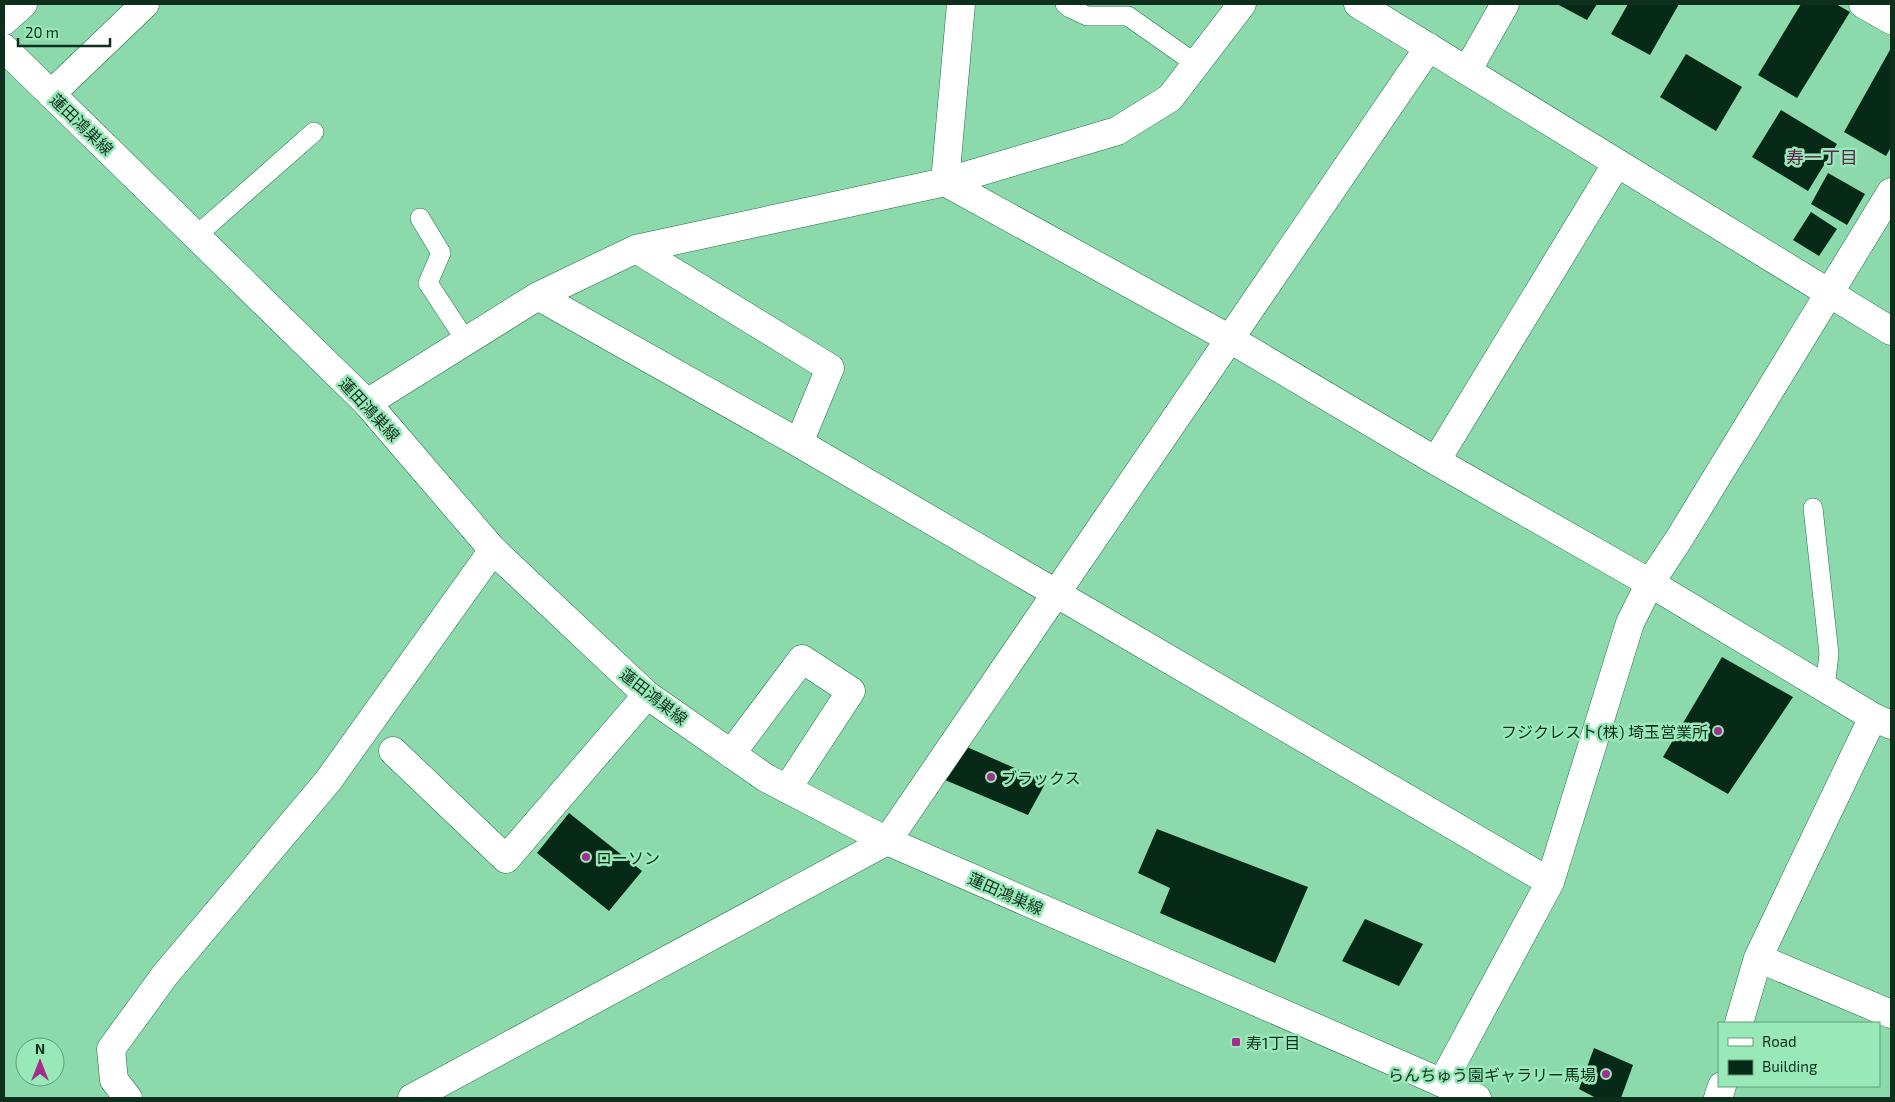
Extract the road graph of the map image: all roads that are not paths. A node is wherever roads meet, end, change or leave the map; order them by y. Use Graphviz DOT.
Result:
graph roads {
  1 [pos="23,4"];
  2 [pos="145,4"];
  3 [pos="961,4"];
  4 [pos="1065,4"];
  5 [pos="1242,4"];
  6 [pos="1358,4"];
  7 [pos="1505,4"];
  8 [pos="1863,4"];
  9 [pos="1127,10"];
  10 [pos="1891,20"];
  11 [pos="4,21"];
  12 [pos="1429,47"];
  13 [pos="4,48"];
  14 [pos="1196,64"];
  15 [pos="1467,70"];
  16 [pos="50,94"];
  17 [pos="314,132"];
  18 [pos="1618,163"];
  19 [pos="945,182"];
  20 [pos="1891,192"];
  21 [pos="420,218"];
  22 [pos="196,236"];
  23 [pos="636,249"];
  24 [pos="1829,293"];
  25 [pos="538,296"];
  26 [pos="1891,331"];
  27 [pos="1230,340"];
  28 [pos="466,341"];
  29 [pos="367,403"];
  30 [pos="799,443"];
  31 [pos="1436,461"];
  32 [pos="1813,508"];
  33 [pos="494,550"];
  34 [pos="1650,583"];
  35 [pos="1056,592"];
  36 [pos="1825,688"];
  37 [pos="647,695"];
  38 [pos="1882,721"];
  39 [pos="392,751"];
  40 [pos="731,754"];
  41 [pos="787,789"];
  42 [pos="887,841"];
  43 [pos="1550,882"];
  44 [pos="1758,958"];
  45 [pos="1891,1014"];
  46 [pos="1740,1022"];
  47 [pos="1442,1083"];
  48 [pos="128,1098"];
  49 [pos="412,1098"];
  50 [pos="1477,1098"];
  1 -- 11 [label="street"];
  2 -- 16 [label="street"];
  3 -- 19 [label="street"];
  4 -- 9 [label="lane"];
  5 -- 14 [label="street"];
  6 -- 12 [label="street"];
  7 -- 15 [label="street"];
  8 -- 10 [label="street"];
  9 -- 14 [label="lane"];
  12 -- 15 [label="street"];
  12 -- 27 [label="street"];
  13 -- 16 [label="street, 蓮田鴻巣線"];
  14 -- 19 [label="street"];
  15 -- 18 [label="street"];
  16 -- 22 [label="street, 蓮田鴻巣線"];
  17 -- 22 [label="lane"];
  18 -- 24 [label="street"];
  18 -- 31 [label="street"];
  19 -- 23 [label="street"];
  19 -- 27 [label="street"];
  20 -- 24 [label="street"];
  21 -- 28 [label="lane"];
  22 -- 29 [label="street, 蓮田鴻巣線"];
  23 -- 25 [label="street"];
  23 -- 30 [label="street"];
  24 -- 26 [label="street"];
  24 -- 34 [label="street"];
  25 -- 28 [label="street"];
  25 -- 30 [label="street"];
  27 -- 31 [label="street"];
  27 -- 35 [label="street"];
  28 -- 29 [label="street"];
  29 -- 33 [label="street, 蓮田鴻巣線"];
  30 -- 35 [label="street"];
  31 -- 34 [label="street"];
  32 -- 36 [label="lane"];
  33 -- 37 [label="street, 蓮田鴻巣線"];
  33 -- 48 [label="street"];
  34 -- 36 [label="street"];
  34 -- 43 [label="street"];
  35 -- 42 [label="street"];
  35 -- 43 [label="street"];
  36 -- 38 [label="street"];
  37 -- 39 [label="street"];
  37 -- 40 [label="street, 蓮田鴻巣線"];
  38 -- 44 [label="street"];
  40 -- 41 [label="street, 蓮田鴻巣線"];
  40 -- 41 [label="street"];
  41 -- 42 [label="street, 蓮田鴻巣線"];
  42 -- 47 [label="street, 蓮田鴻巣線"];
  42 -- 49 [label="street"];
  43 -- 47 [label="street"];
  44 -- 45 [label="street"];
  44 -- 46 [label="street"];
  47 -- 50 [label="street, 蓮田鴻巣線"];
}
